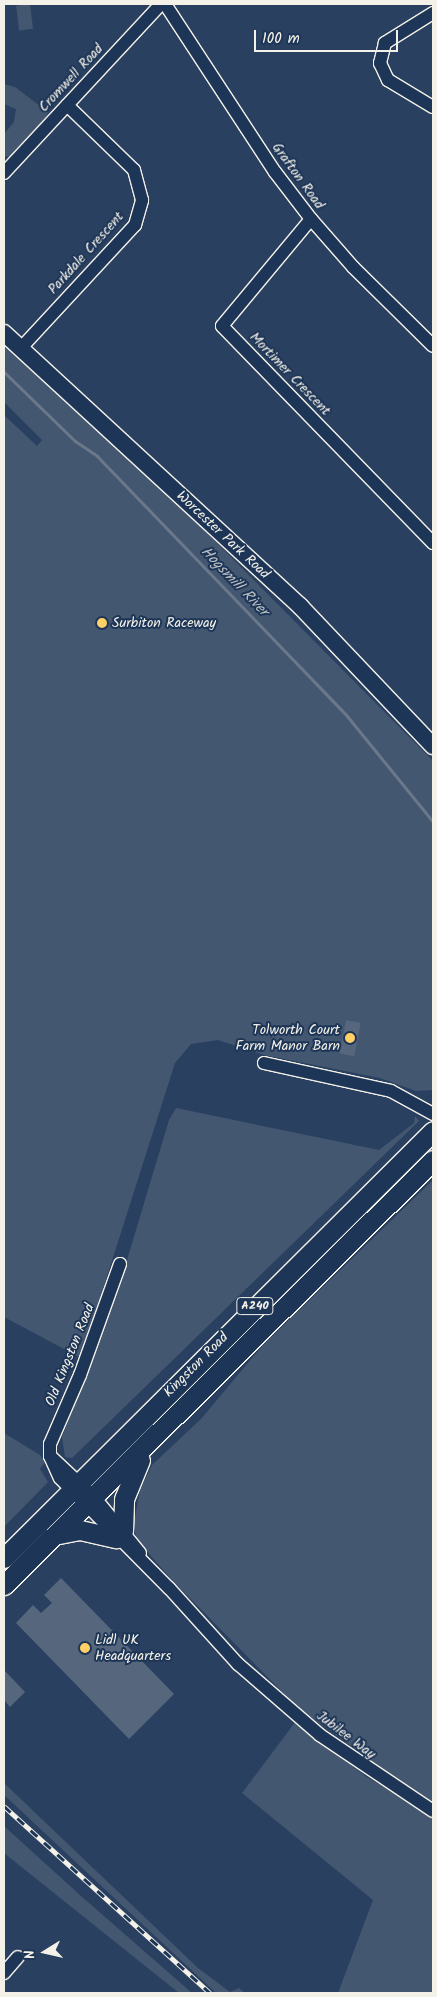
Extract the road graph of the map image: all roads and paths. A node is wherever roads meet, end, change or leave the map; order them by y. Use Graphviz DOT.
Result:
graph roads {
  1 [pos="161,4"];
  2 [pos="165,4"];
  3 [pos="433,13"];
  4 [pos="67,105"];
  5 [pos="433,107"];
  6 [pos="5,169"];
  7 [pos="311,219"];
  8 [pos="4,333"];
  9 [pos="433,346"];
  10 [pos="21,348"];
  11 [pos="433,543"];
  12 [pos="433,746"];
  13 [pos="264,1063"];
  14 [pos="433,1114"];
  15 [pos="433,1131"];
  16 [pos="433,1160"];
  17 [pos="120,1264"];
  18 [pos="148,1446"];
  19 [pos="82,1496"];
  20 [pos="59,1534"];
  21 [pos="119,1534"];
  22 [pos="4,1558"];
  23 [pos="4,1586"];
  24 [pos="433,1811"];
  25 [pos="18,1957"];
  26 [pos="4,1973"];
  1 -- 4 [label="street, Cromwell Road"];
  2 -- 7 [label="street, Grafton Road"];
  3 -- 5 [label="street"];
  4 -- 6 [label="street, Cromwell Road"];
  4 -- 10 [label="street, Parkdale Crescent"];
  7 -- 9 [label="street, Grafton Road"];
  7 -- 11 [label="street, Mortimer Crescent"];
  8 -- 10 [label="main road, Worcester Park Road"];
  10 -- 12 [label="main road, Worcester Park Road"];
  13 -- 14 [label="street"];
  15 -- 19 [label="highway, Kingston Road / A240"];
  16 -- 18 [label="highway, Kingston Road / A240"];
  17 -- 19 [label="street, Old Kingston Road"];
  18 -- 19 [label="highway, Kingston Road / A240"];
  18 -- 21 [label="highway"];
  19 -- 20 [label="highway, Kingston Road / A240"];
  19 -- 21 [label="street, Jubilee Way"];
  19 -- 22 [label="highway"];
  20 -- 21 [label="highway"];
  20 -- 23 [label="highway, Kingston Road / A240"];
  21 -- 24 [label="street, Jubilee Way"];
  25 -- 26 [label="street"];
}
